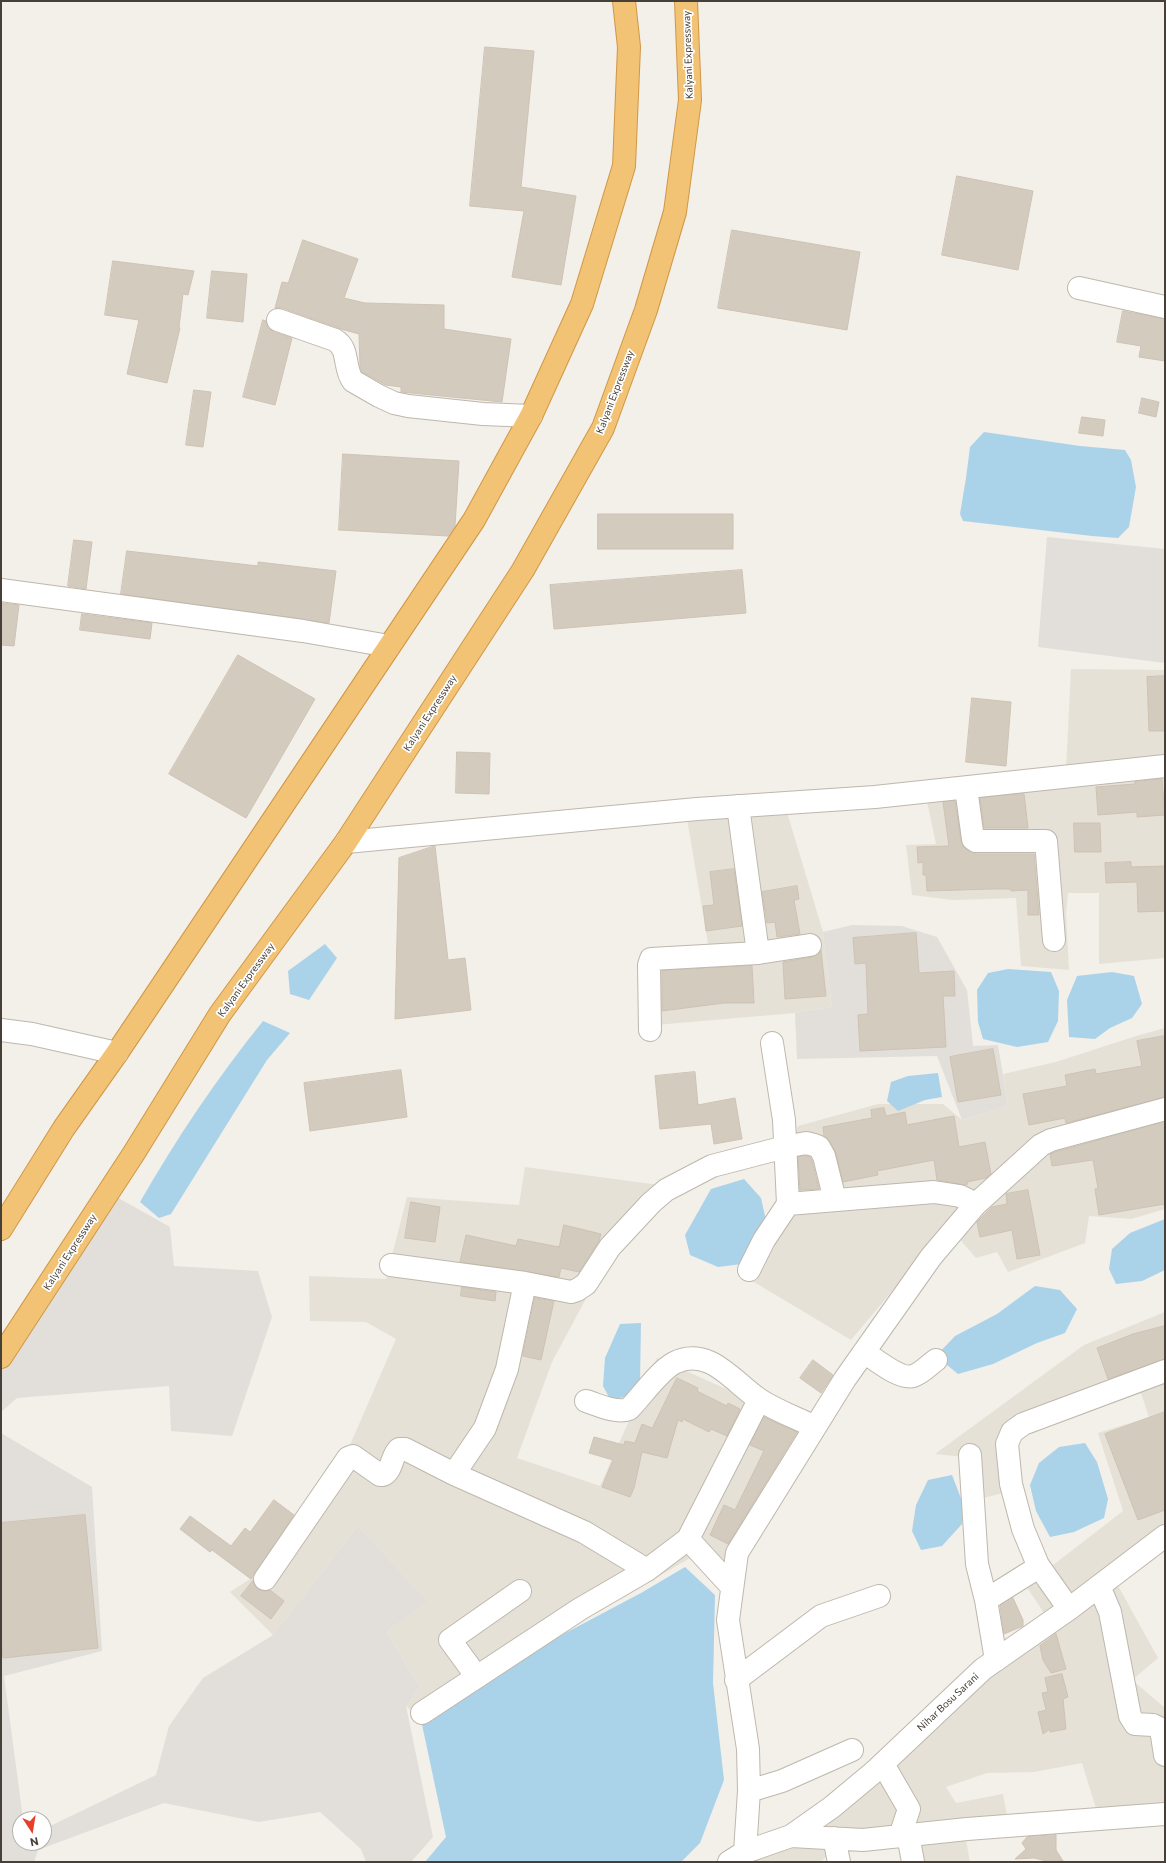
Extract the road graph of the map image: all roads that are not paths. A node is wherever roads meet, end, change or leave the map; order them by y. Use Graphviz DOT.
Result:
graph roads {
  1 [pos="624,1"];
  2 [pos="686,1"];
  3 [pos="1079,288"];
  4 [pos="1165,307"];
  5 [pos="278,320"];
  6 [pos="531,416"];
  7 [pos="1,590"];
  8 [pos="389,646"];
  9 [pos="1165,766"];
  10 [pos="966,788"];
  11 [pos="738,806"];
  12 [pos="346,842"];
  13 [pos="1054,940"];
  14 [pos="810,945"];
  15 [pos="758,953"];
  16 [pos="1,1030"];
  17 [pos="650,1030"];
  18 [pos="772,1042"];
  19 [pos="117,1053"];
  20 [pos="1165,1108"];
  21 [pos="785,1147"];
  22 [pos="835,1200"];
  23 [pos="788,1204"];
  24 [pos="976,1204"];
  25 [pos="1,1229"];
  26 [pos="391,1265"];
  27 [pos="749,1270"];
  28 [pos="525,1283"];
  29 [pos="864,1352"];
  30 [pos="1,1357"];
  31 [pos="936,1360"];
  32 [pos="1165,1371"];
  33 [pos="759,1400"];
  34 [pos="586,1401"];
  35 [pos="815,1427"];
  36 [pos="970,1455"];
  37 [pos="454,1474"];
  38 [pos="1165,1536"];
  39 [pos="688,1540"];
  40 [pos="1038,1565"];
  41 [pos="647,1570"];
  42 [pos="265,1579"];
  43 [pos="1099,1586"];
  44 [pos="732,1587"];
  45 [pos="520,1591"];
  46 [pos="879,1596"];
  47 [pos="986,1600"];
  48 [pos="1069,1609"];
  49 [pos="996,1660"];
  50 [pos="477,1677"];
  51 [pos="736,1680"];
  52 [pos="422,1713"];
  53 [pos="852,1750"];
  54 [pos="1165,1755"];
  55 [pos="883,1764"];
  56 [pos="749,1791"];
  57 [pos="1165,1814"];
  58 [pos="791,1836"];
  59 [pos="904,1836"];
  60 [pos="834,1838"];
  61 [pos="737,1857"];
  62 [pos="839,1862"];
  63 [pos="914,1862"];
  1 -- 6 [label="highway"];
  2 -- 12 [label="highway, Kalyani Expressway"];
  3 -- 4 [label="street"];
  5 -- 6 [label="street"];
  6 -- 8 [label="highway"];
  7 -- 8 [label="street"];
  8 -- 19 [label="highway"];
  9 -- 10 [label="street"];
  10 -- 11 [label="street"];
  10 -- 13 [label="street"];
  11 -- 12 [label="street"];
  11 -- 15 [label="street"];
  12 -- 30 [label="highway, Kalyani Expressway"];
  14 -- 15 [label="street"];
  15 -- 17 [label="street"];
  16 -- 19 [label="street"];
  18 -- 21 [label="street"];
  19 -- 25 [label="highway"];
  20 -- 24 [label="street"];
  21 -- 22 [label="street"];
  21 -- 23 [label="street"];
  21 -- 28 [label="street"];
  22 -- 23 [label="street"];
  22 -- 24 [label="street"];
  23 -- 27 [label="street"];
  24 -- 29 [label="street"];
  26 -- 28 [label="street"];
  28 -- 37 [label="street"];
  29 -- 31 [label="street"];
  29 -- 35 [label="street"];
  32 -- 40 [label="street"];
  33 -- 34 [label="street"];
  33 -- 35 [label="street"];
  33 -- 39 [label="street"];
  35 -- 44 [label="street"];
  36 -- 47 [label="street"];
  37 -- 41 [label="street"];
  37 -- 42 [label="street"];
  38 -- 43 [label="street, Nihar Bosu Sarani"];
  39 -- 41 [label="street"];
  39 -- 44 [label="street"];
  40 -- 47 [label="street"];
  40 -- 48 [label="street"];
  41 -- 50 [label="street"];
  43 -- 48 [label="street, Nihar Bosu Sarani"];
  43 -- 54 [label="street"];
  44 -- 51 [label="street"];
  45 -- 50 [label="street"];
  46 -- 51 [label="street"];
  47 -- 49 [label="street"];
  48 -- 49 [label="street, Nihar Bosu Sarani"];
  49 -- 55 [label="street, Nihar Bosu Sarani"];
  50 -- 52 [label="street"];
  51 -- 56 [label="street"];
  53 -- 56 [label="street"];
  55 -- 58 [label="street, Nihar Bosu Sarani"];
  55 -- 59 [label="street"];
  56 -- 61 [label="street"];
  57 -- 59 [label="street"];
  58 -- 60 [label="street"];
  58 -- 61 [label="street, Nihar Bosu Sarani"];
  59 -- 60 [label="street"];
  59 -- 63 [label="street"];
  60 -- 62 [label="street"];
}
